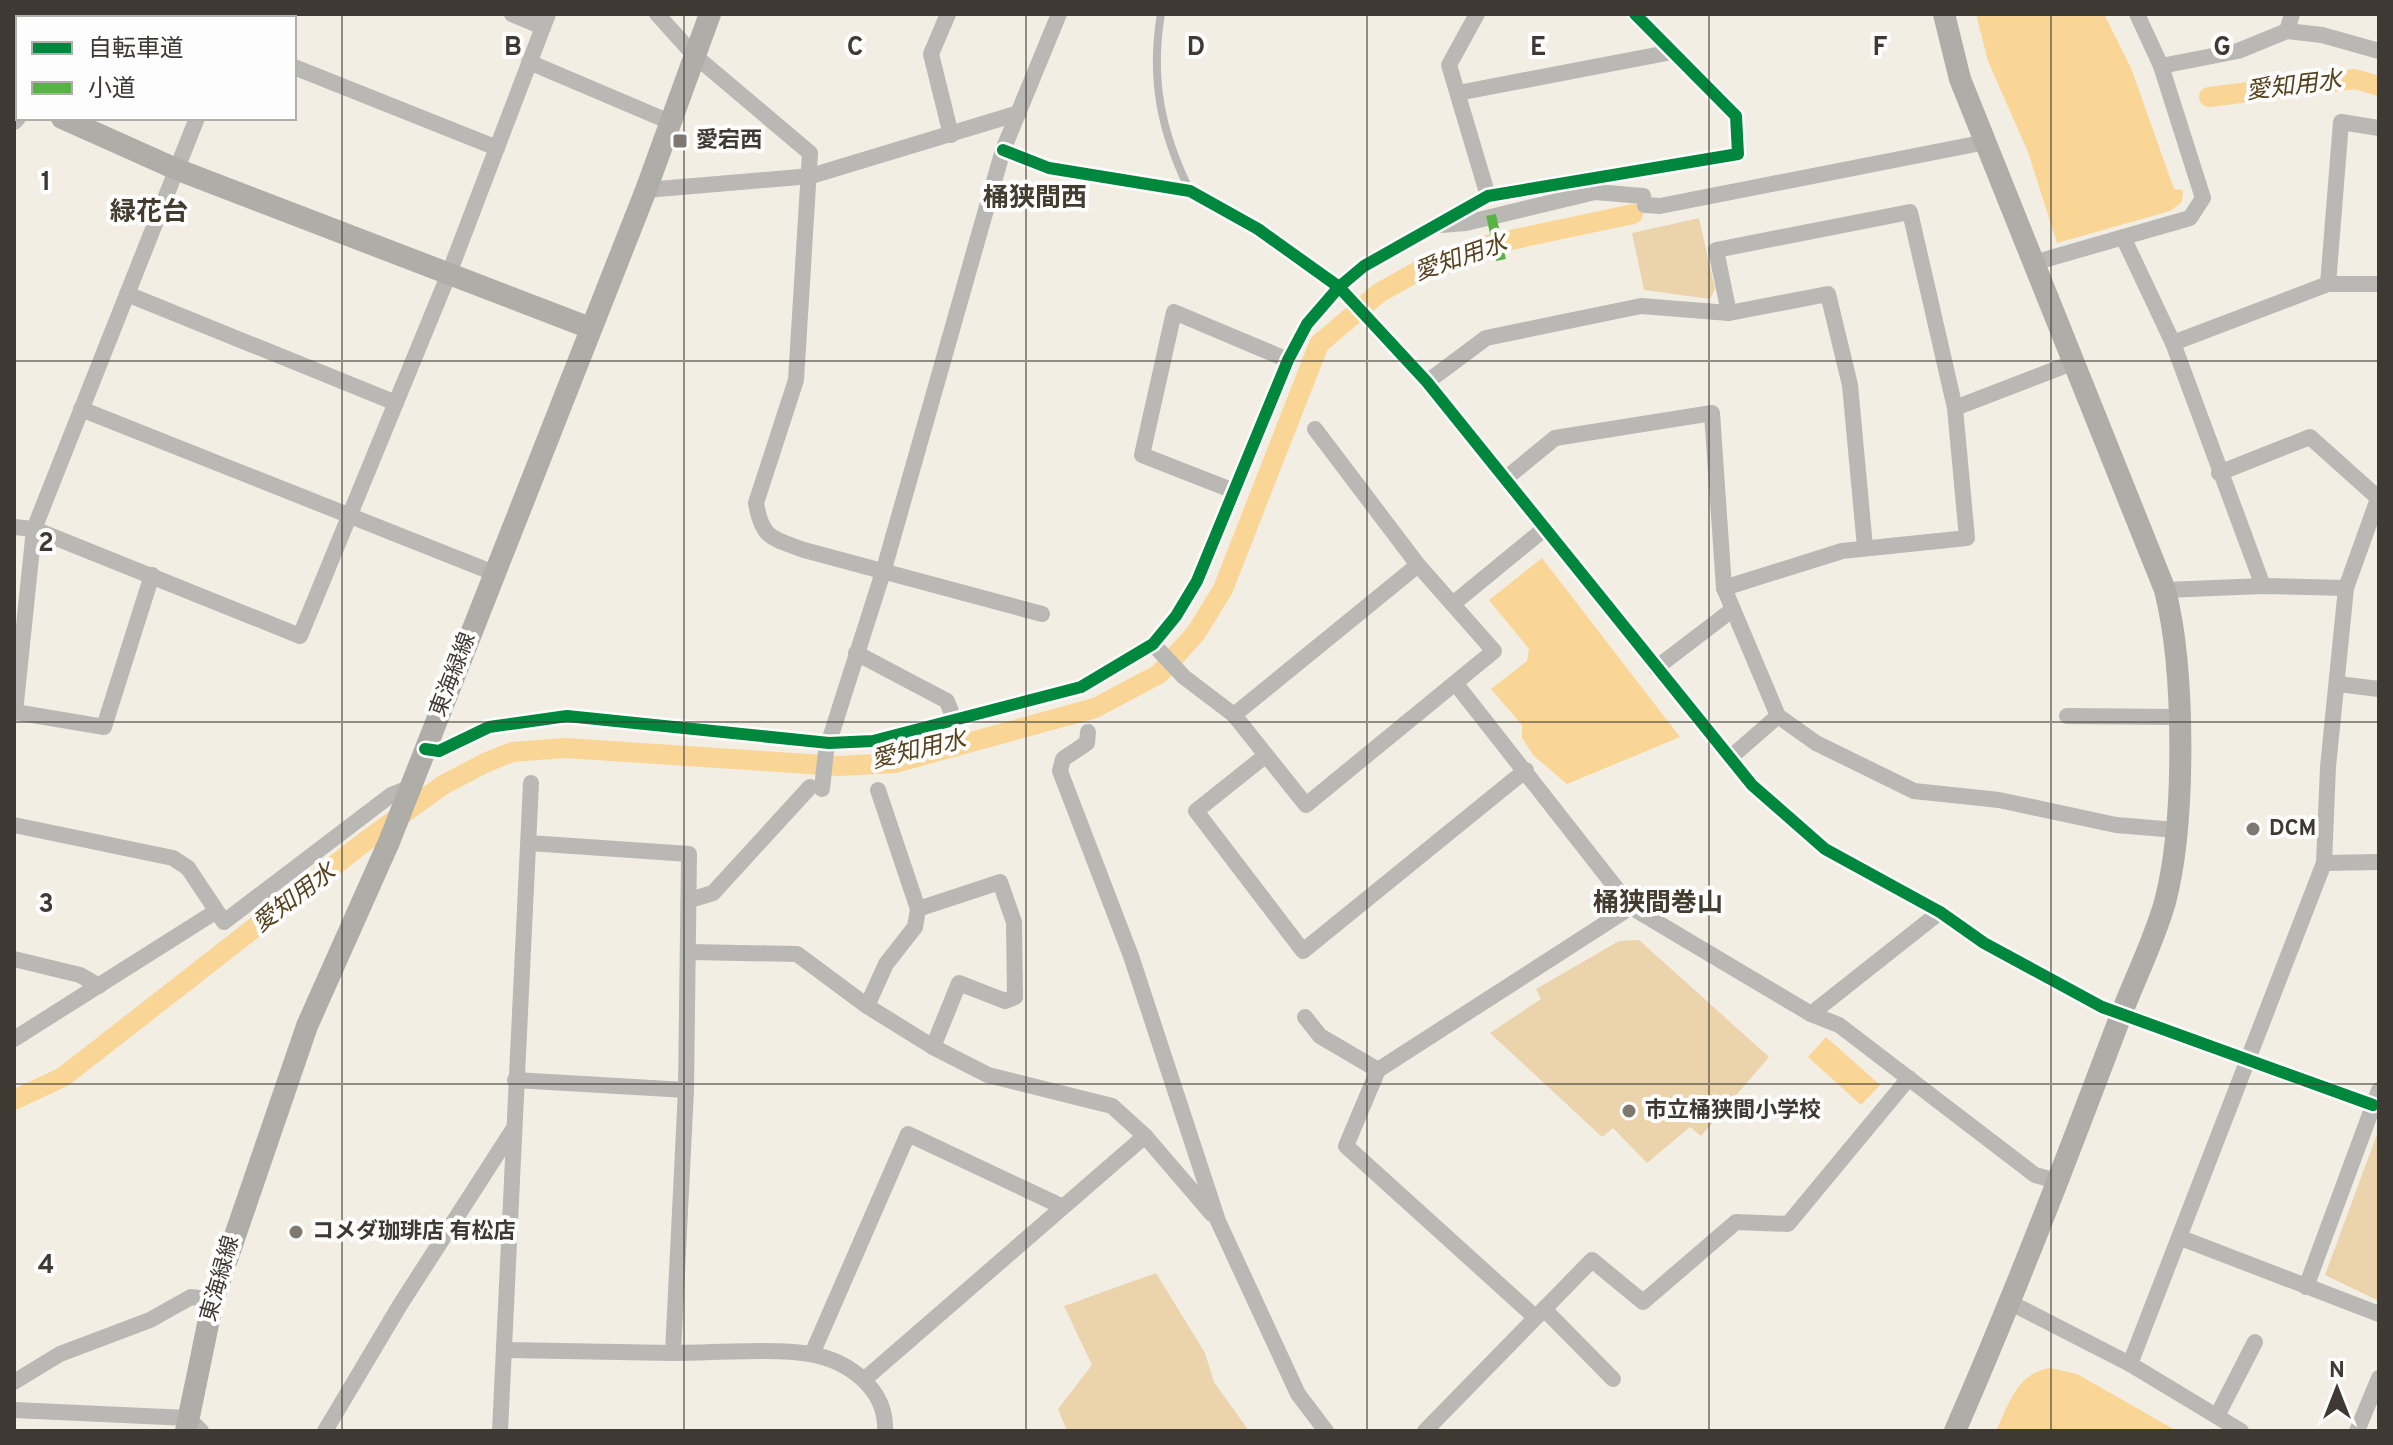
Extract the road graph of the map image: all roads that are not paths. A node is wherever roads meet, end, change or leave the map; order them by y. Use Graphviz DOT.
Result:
graph roads {
  1 [pos="512,14"];
  2 [pos="657,14"];
  3 [pos="710,14"];
  4 [pos="948,14"];
  5 [pos="1059,14"];
  6 [pos="1161,14"];
  7 [pos="1477,14"];
  8 [pos="1635,14"];
  9 [pos="1944,14"];
  10 [pos="2137,14"];
  11 [pos="2292,14"];
  12 [pos="545,21"];
  13 [pos="2287,31"];
  14 [pos="2379,50"];
  15 [pos="1672,52"];
  16 [pos="694,55"];
  17 [pos="529,62"];
  18 [pos="2161,66"];
  19 [pos="296,68"];
  20 [pos="1458,93"];
  21 [pos="1019,113"];
  22 [pos="66,120"];
  23 [pos="196,120"];
  24 [pos="670,122"];
  25 [pos="2379,128"];
  26 [pos="951,135"];
  27 [pos="1986,142"];
  28 [pos="497,148"];
  29 [pos="1003,150"];
  30 [pos="176,169"];
  31 [pos="811,176"];
  32 [pos="646,190"];
  33 [pos="1190,191"];
  34 [pos="1488,196"];
  35 [pos="1434,225"];
  36 [pos="2123,237"];
  37 [pos="2033,263"];
  38 [pos="448,276"];
  39 [pos="2328,284"];
  40 [pos="2379,284"];
  41 [pos="1342,291"];
  42 [pos="127,294"];
  43 [pos="1729,313"];
  44 [pos="590,328"];
  45 [pos="2173,343"];
  46 [pos="1288,360"];
  47 [pos="2072,363"];
  48 [pos="1427,382"];
  49 [pos="396,403"];
  50 [pos="1955,408"];
  51 [pos="81,409"];
  52 [pos="1315,429"];
  53 [pos="2219,473"];
  54 [pos="1505,479"];
  55 [pos="1234,491"];
  56 [pos="2378,496"];
  57 [pos="350,516"];
  58 [pos="14,527"];
  59 [pos="34,529"];
  60 [pos="1543,530"];
  61 [pos="1865,547"];
  62 [pos="1418,565"];
  63 [pos="884,569"];
  64 [pos="494,573"];
  65 [pos="152,575"];
  66 [pos="2263,586"];
  67 [pos="1724,588"];
  68 [pos="2346,588"];
  69 [pos="2165,590"];
  70 [pos="1454,603"];
  71 [pos="1732,610"];
  72 [pos="1042,614"];
  73 [pos="1153,644"];
  74 [pos="856,653"];
  75 [pos="1656,668"];
  76 [pos="1456,684"];
  77 [pos="2338,684"];
  78 [pos="2379,689"];
  79 [pos="1234,715"];
  80 [pos="1778,716"];
  81 [pos="2067,716"];
  82 [pos="2179,717"];
  83 [pos="955,722"];
  84 [pos="1088,732"];
  85 [pos="827,747"];
  86 [pos="425,749"];
  87 [pos="1265,756"];
  88 [pos="1731,757"];
  89 [pos="1526,770"];
  90 [pos="531,783"];
  91 [pos="878,790"];
  92 [pos="408,791"];
  93 [pos="14,825"];
  94 [pos="2176,830"];
  95 [pos="529,843"];
  96 [pos="2379,862"];
  97 [pos="2324,863"];
  98 [pos="690,900"];
  99 [pos="1631,907"];
  100 [pos="918,909"];
  101 [pos="215,912"];
  102 [pos="1940,912"];
  103 [pos="689,952"];
  104 [pos="14,959"];
  105 [pos="99,986"];
  106 [pos="867,1006"];
  107 [pos="1811,1014"];
  108 [pos="2121,1014"];
  109 [pos="1305,1017"];
  110 [pos="14,1039"];
  111 [pos="933,1047"];
  112 [pos="2249,1060"];
  113 [pos="1378,1070"];
  114 [pos="1909,1078"];
  115 [pos="515,1080"];
  116 [pos="686,1090"];
  117 [pos="2376,1098"];
  118 [pos="513,1130"];
  119 [pos="1145,1136"];
  120 [pos="2057,1181"];
  121 [pos="1061,1206"];
  122 [pos="1218,1221"];
  123 [pos="2181,1238"];
  124 [pos="2306,1287"];
  125 [pos="213,1300"];
  126 [pos="2011,1303"];
  127 [pos="1540,1313"];
  128 [pos="2379,1314"];
  129 [pos="2255,1342"];
  130 [pos="504,1350"];
  131 [pos="673,1353"];
  132 [pos="812,1354"];
  133 [pos="2130,1364"];
  134 [pos="866,1378"];
  135 [pos="2379,1378"];
  136 [pos="1613,1379"];
  137 [pos="14,1382"];
  138 [pos="14,1410"];
  139 [pos="2217,1416"];
  140 [pos="192,1427"];
  141 [pos="325,1431"];
  142 [pos="500,1431"];
  143 [pos="885,1431"];
  144 [pos="1326,1431"];
  145 [pos="1425,1431"];
  146 [pos="1955,1431"];
  147 [pos="2241,1431"];
  148 [pos="2357,1431"];
  1 -- 12 [label="street"];
  2 -- 16 [label="street"];
  3 -- 16 [label="street, 東海緑線"];
  4 -- 26 [label="street"];
  5 -- 21 [label="street"];
  6 -- 33 [label="lane"];
  7 -- 20 [label="street"];
  8 -- 15 [label="street"];
  9 -- 27 [label="street"];
  10 -- 18 [label="street"];
  11 -- 13 [label="street"];
  12 -- 17 [label="street"];
  13 -- 14 [label="street"];
  13 -- 18 [label="street"];
  15 -- 20 [label="street"];
  15 -- 34 [label="street"];
  16 -- 24 [label="street, 東海緑線"];
  16 -- 31 [label="street"];
  17 -- 24 [label="street"];
  17 -- 28 [label="street"];
  18 -- 36 [label="street"];
  19 -- 28 [label="street"];
  20 -- 34 [label="street"];
  21 -- 26 [label="street"];
  21 -- 29 [label="street"];
  22 -- 30 [label="street"];
  23 -- 30 [label="street"];
  24 -- 32 [label="street, 東海緑線"];
  25 -- 39 [label="street"];
  26 -- 31 [label="street"];
  27 -- 35 [label="street"];
  27 -- 37 [label="street"];
  28 -- 38 [label="street"];
  29 -- 33 [label="street"];
  29 -- 63 [label="street"];
  30 -- 38 [label="street"];
  30 -- 42 [label="street"];
  31 -- 32 [label="street"];
  31 -- 63 [label="street"];
  32 -- 44 [label="street, 東海緑線"];
  33 -- 41 [label="street"];
  34 -- 35 [label="street"];
  35 -- 41 [label="street"];
  36 -- 37 [label="street"];
  36 -- 45 [label="street"];
  37 -- 47 [label="street"];
  38 -- 44 [label="street"];
  38 -- 49 [label="street"];
  39 -- 40 [label="street"];
  39 -- 45 [label="street"];
  41 -- 46 [label="street"];
  41 -- 48 [label="street"];
  42 -- 49 [label="street"];
  42 -- 51 [label="street"];
  43 -- 48 [label="street"];
  43 -- 50 [label="street"];
  43 -- 61 [label="street"];
  44 -- 64 [label="street, 東海緑線"];
  45 -- 53 [label="street"];
  46 -- 55 [label="street"];
  46 -- 55 [label="street"];
  47 -- 50 [label="street"];
  47 -- 69 [label="street"];
  48 -- 54 [label="street"];
  49 -- 57 [label="street"];
  50 -- 61 [label="street"];
  51 -- 57 [label="street"];
  51 -- 59 [label="street"];
  52 -- 62 [label="street"];
  53 -- 56 [label="street"];
  53 -- 66 [label="street"];
  54 -- 60 [label="street"];
  54 -- 67 [label="street"];
  55 -- 73 [label="street"];
  56 -- 68 [label="street"];
  57 -- 64 [label="street"];
  57 -- 65 [label="street"];
  58 -- 59 [label="street"];
  59 -- 65 [label="street"];
  59 -- 65 [label="street"];
  60 -- 70 [label="street"];
  60 -- 75 [label="street"];
  61 -- 67 [label="street"];
  62 -- 70 [label="street"];
  62 -- 79 [label="street"];
  63 -- 72 [label="street"];
  63 -- 74 [label="street"];
  64 -- 86 [label="street, 東海緑線"];
  66 -- 68 [label="street"];
  66 -- 69 [label="street"];
  67 -- 71 [label="street"];
  68 -- 77 [label="street"];
  69 -- 82 [label="street"];
  70 -- 76 [label="street"];
  71 -- 75 [label="street"];
  71 -- 80 [label="street"];
  73 -- 79 [label="street"];
  73 -- 83 [label="street"];
  74 -- 83 [label="street"];
  74 -- 85 [label="street"];
  75 -- 88 [label="street"];
  76 -- 87 [label="street"];
  76 -- 89 [label="street"];
  77 -- 78 [label="street"];
  77 -- 97 [label="street"];
  79 -- 87 [label="street"];
  80 -- 88 [label="street"];
  80 -- 94 [label="street"];
  81 -- 82 [label="street"];
  82 -- 94 [label="street"];
  83 -- 85 [label="street"];
  84 -- 122 [label="street"];
  85 -- 86 [label="street"];
  85 -- 98 [label="street"];
  86 -- 92 [label="street, 東海緑線"];
  87 -- 89 [label="street"];
  88 -- 102 [label="street"];
  89 -- 99 [label="street"];
  90 -- 95 [label="street"];
  91 -- 100 [label="street"];
  92 -- 101 [label="street"];
  92 -- 125 [label="street, 東海緑線"];
  93 -- 101 [label="street"];
  94 -- 108 [label="street"];
  95 -- 98 [label="street"];
  95 -- 115 [label="street"];
  96 -- 97 [label="street"];
  97 -- 112 [label="street"];
  98 -- 103 [label="street"];
  99 -- 107 [label="street"];
  99 -- 113 [label="street"];
  100 -- 106 [label="street"];
  100 -- 111 [label="street"];
  101 -- 105 [label="street"];
  102 -- 107 [label="street"];
  102 -- 108 [label="street"];
  103 -- 106 [label="street"];
  103 -- 116 [label="street"];
  104 -- 105 [label="street"];
  105 -- 110 [label="street"];
  106 -- 111 [label="street"];
  107 -- 114 [label="street"];
  108 -- 112 [label="street"];
  108 -- 120 [label="street"];
  109 -- 113 [label="street"];
  111 -- 119 [label="street"];
  112 -- 117 [label="street"];
  112 -- 123 [label="street"];
  113 -- 127 [label="street"];
  114 -- 120 [label="street"];
  114 -- 127 [label="street"];
  115 -- 116 [label="street"];
  115 -- 118 [label="street"];
  116 -- 131 [label="street"];
  117 -- 124 [label="street"];
  118 -- 130 [label="street"];
  118 -- 141 [label="street"];
  119 -- 121 [label="street"];
  119 -- 122 [label="street"];
  120 -- 126 [label="street"];
  121 -- 132 [label="street"];
  121 -- 134 [label="street"];
  122 -- 144 [label="street"];
  123 -- 124 [label="street"];
  123 -- 133 [label="street"];
  124 -- 128 [label="street"];
  125 -- 137 [label="street"];
  125 -- 140 [label="street, 東海緑線"];
  126 -- 133 [label="street"];
  126 -- 146 [label="street"];
  127 -- 136 [label="street"];
  127 -- 145 [label="street"];
  129 -- 139 [label="street"];
  130 -- 131 [label="street"];
  130 -- 142 [label="street"];
  131 -- 132 [label="street"];
  132 -- 134 [label="street"];
  133 -- 139 [label="street"];
  134 -- 143 [label="street"];
  135 -- 148 [label="street"];
  138 -- 140 [label="street"];
  139 -- 147 [label="street"];
}
